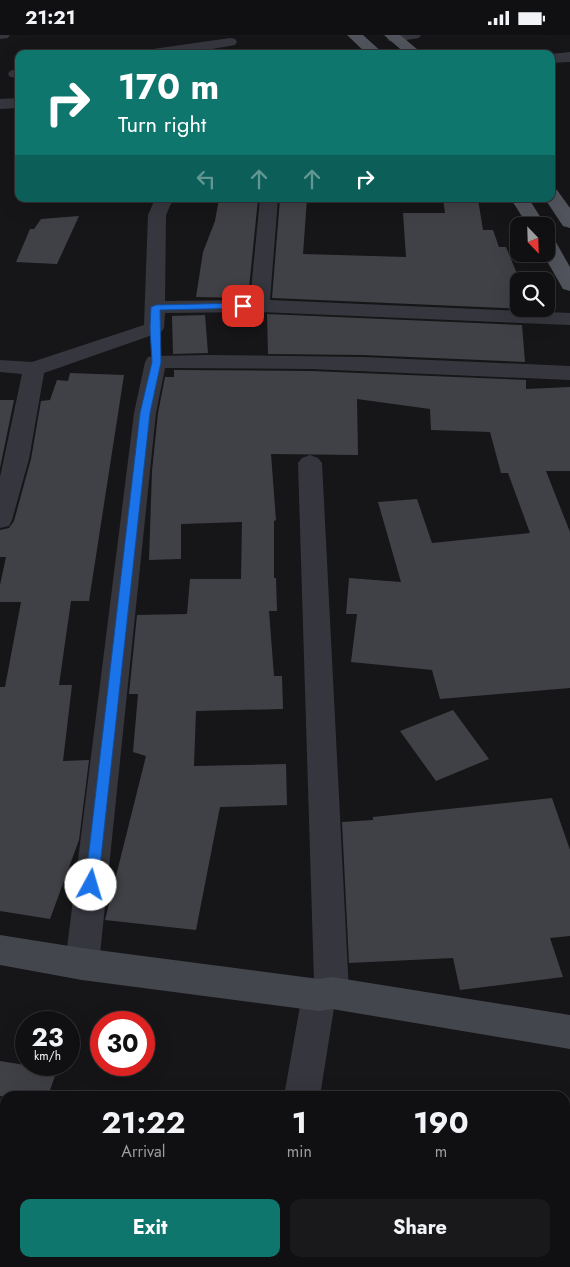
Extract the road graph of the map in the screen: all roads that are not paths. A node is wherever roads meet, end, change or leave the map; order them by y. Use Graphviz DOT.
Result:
graph roads {
  1 [pos="354,35"];
  2 [pos="414,35"];
  3 [pos="393,36"];
  4 [pos="228,39"];
  5 [pos="172,50"];
  6 [pos="221,50"];
  7 [pos="372,50"];
  8 [pos="411,50"];
  9 [pos="570,57"];
  10 [pos="555,58"];
  11 [pos="15,103"];
  12 [pos="0,104"];
  13 [pos="555,201"];
  14 [pos="163,202"];
  15 [pos="269,202"];
  16 [pos="522,202"];
  17 [pos="531,217"];
  18 [pos="570,222"];
  19 [pos="555,258"];
  20 [pos="570,285"];
  21 [pos="260,306"];
  22 [pos="155,318"];
  23 [pos="570,319"];
  24 [pos="156,362"];
  25 [pos="0,366"];
  26 [pos="34,369"];
  27 [pos="570,373"];
  28 [pos="310,463"];
  29 [pos="0,520"];
  30 [pos="0,950"];
  31 [pos="82,964"];
  32 [pos="326,994"];
  33 [pos="570,1032"];
  34 [pos="303,1091"];
  1 -- 7 [label="main road"];
  2 -- 3 [label="street"];
  3 -- 8 [label="main road"];
  4 -- 5 [label="street"];
  4 -- 6 [label="street"];
  9 -- 10 [label="street"];
  11 -- 12 [label="street"];
  13 -- 18 [label="main road"];
  14 -- 22 [label="street"];
  15 -- 21 [label="street"];
  16 -- 17 [label="main road"];
  19 -- 20 [label="main road"];
  21 -- 22 [label="street"];
  21 -- 23 [label="street"];
  22 -- 24 [label="street"];
  22 -- 26 [label="street"];
  24 -- 27 [label="street"];
  24 -- 31 [label="street"];
  25 -- 26 [label="street"];
  26 -- 29 [label="street"];
  28 -- 32 [label="street"];
  30 -- 31 [label="street"];
  31 -- 32 [label="street"];
  32 -- 33 [label="street"];
  32 -- 34 [label="street"];
}
